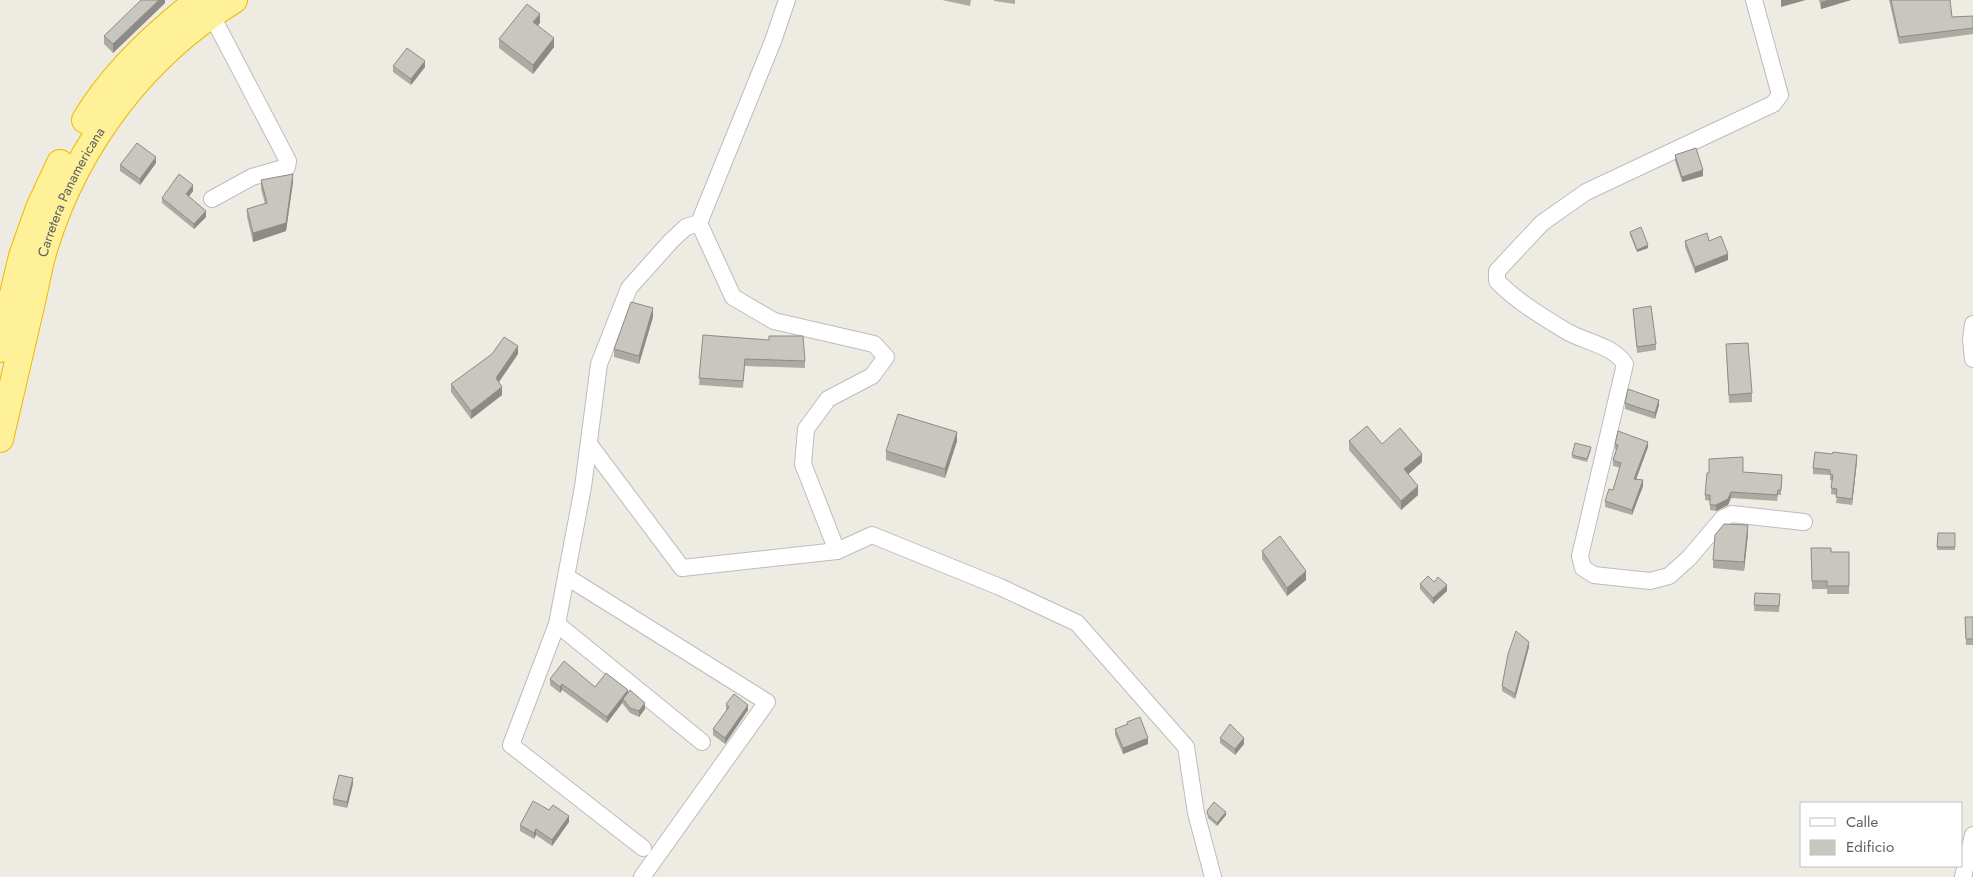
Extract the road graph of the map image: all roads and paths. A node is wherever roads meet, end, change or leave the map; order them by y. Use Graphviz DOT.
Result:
graph roads {
  1 [pos="234,0"];
  2 [pos="787,0"];
  3 [pos="1754,0"];
  4 [pos="205,7"];
  5 [pos="212,199"];
  6 [pos="699,223"];
  7 [pos="1973,324"];
  8 [pos="0,350"];
  9 [pos="1973,360"];
  10 [pos="0,439"];
  11 [pos="589,444"];
  12 [pos="1804,522"];
  13 [pos="837,551"];
  14 [pos="567,577"];
  15 [pos="557,624"];
  16 [pos="702,742"];
  17 [pos="1973,834"];
  18 [pos="643,848"];
  19 [pos="642,877"];
  20 [pos="1213,877"];
  21 [pos="1963,877"];
  1 -- 4 [label="highway, Carretera Panamericana"];
  2 -- 6 [label="street"];
  3 -- 12 [label="street"];
  4 -- 5 [label="street"];
  4 -- 8 [label="highway, Carretera Panamericana"];
  4 -- 10 [label="highway, Carretera Panamericana"];
  6 -- 11 [label="street"];
  6 -- 13 [label="street"];
  7 -- 9 [label="street"];
  11 -- 13 [label="street"];
  11 -- 14 [label="street"];
  13 -- 20 [label="street"];
  14 -- 15 [label="street"];
  14 -- 19 [label="street"];
  15 -- 16 [label="street"];
  15 -- 18 [label="street"];
  17 -- 21 [label="street"];
}
